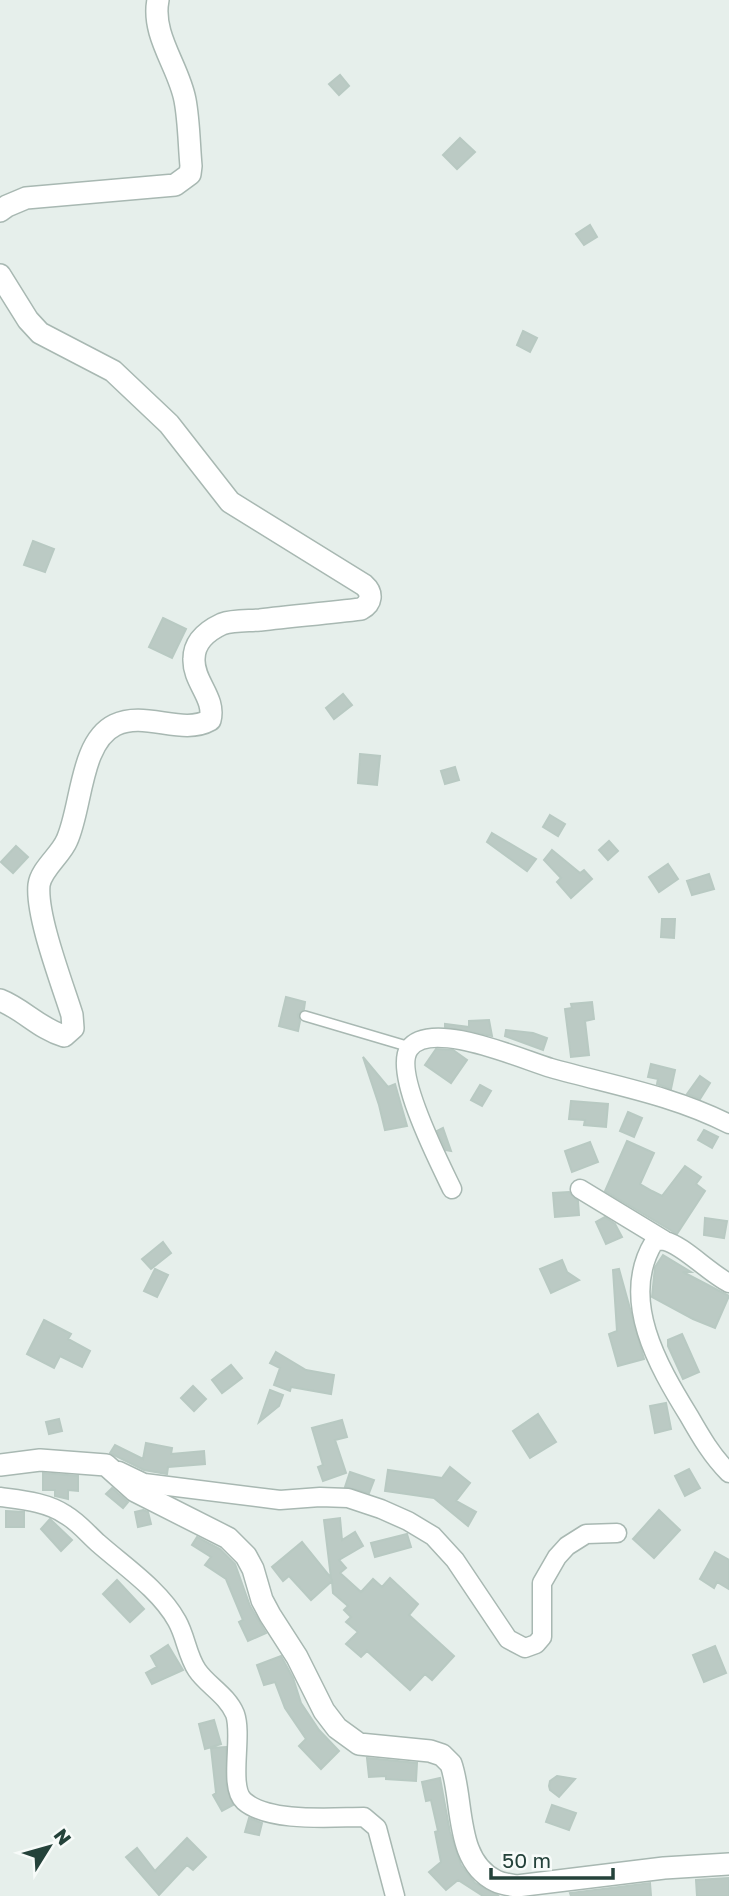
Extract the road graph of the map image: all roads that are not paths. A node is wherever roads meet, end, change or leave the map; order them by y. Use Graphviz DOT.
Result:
graph roads {
  1 [pos="158,0"];
  2 [pos="0,211"];
  3 [pos="0,275"];
  4 [pos="0,1000"];
  5 [pos="305,1016"];
  6 [pos="410,1047"];
  7 [pos="729,1124"];
  8 [pos="452,1189"];
  9 [pos="580,1189"];
  10 [pos="664,1240"];
  11 [pos="729,1283"];
  12 [pos="0,1465"];
  13 [pos="106,1465"];
  14 [pos="729,1473"];
  15 [pos="0,1497"];
  16 [pos="617,1533"];
  17 [pos="729,1864"];
  18 [pos="395,1896"];
  1 -- 2 [label="street"];
  3 -- 4 [label="street"];
  5 -- 6 [label="lane"];
  6 -- 7 [label="street"];
  6 -- 8 [label="street"];
  9 -- 10 [label="street"];
  10 -- 11 [label="street"];
  10 -- 14 [label="street"];
  12 -- 13 [label="street"];
  13 -- 16 [label="street"];
  13 -- 17 [label="street"];
  15 -- 18 [label="street"];
}
